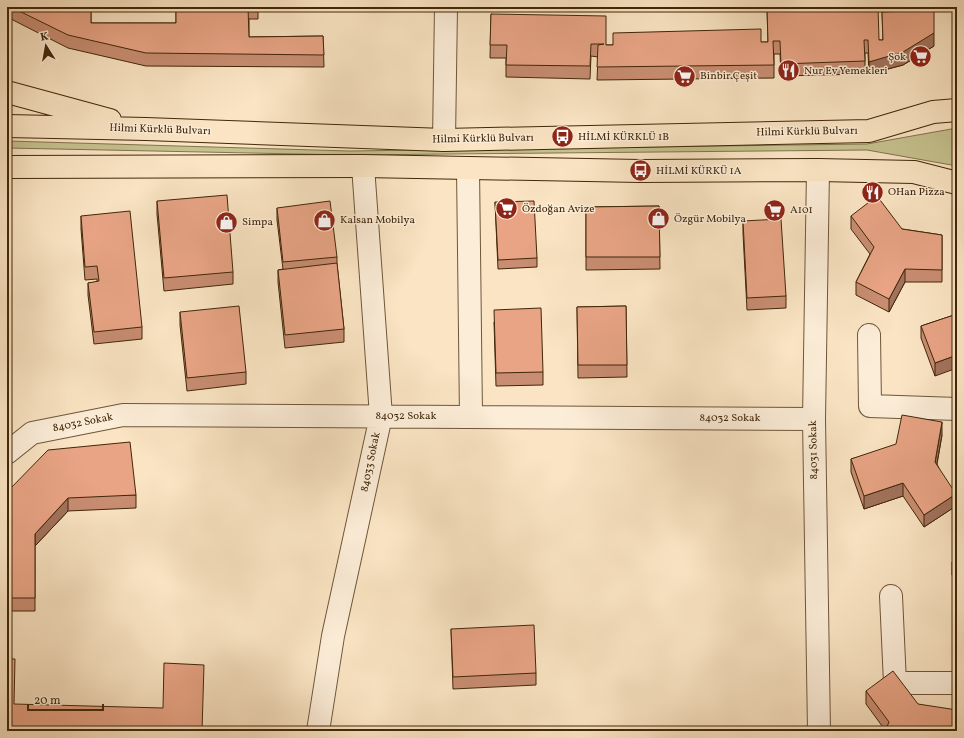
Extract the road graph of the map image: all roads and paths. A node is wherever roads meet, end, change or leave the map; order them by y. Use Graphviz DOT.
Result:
graph roads {
  1 [pos="446,7"];
  2 [pos="7,92"];
  3 [pos="957,110"];
  4 [pos="7,126"];
  5 [pos="146,129"];
  6 [pos="444,140"];
  7 [pos="363,166"];
  8 [pos="7,167"];
  9 [pos="468,168"];
  10 [pos="818,170"];
  11 [pos="957,183"];
  12 [pos="869,335"];
  13 [pos="957,409"];
  14 [pos="381,416"];
  15 [pos="470,416"];
  16 [pos="814,419"];
  17 [pos="7,453"];
  18 [pos="891,596"];
  19 [pos="957,683"];
  20 [pos="318,731"];
  21 [pos="819,731"];
  1 -- 6 [label="street"];
  2 -- 5 [label="main road"];
  3 -- 6 [label="main road, Hilmi Kürklü Bulvarı"];
  4 -- 5 [label="main road, Hilmi Kürklü Bulvarı"];
  5 -- 6 [label="main road, Hilmi Kürklü Bulvarı"];
  7 -- 8 [label="main road"];
  7 -- 9 [label="main road"];
  7 -- 14 [label="street, 84033 Sokak"];
  9 -- 10 [label="main road"];
  9 -- 15 [label="street"];
  10 -- 11 [label="main road"];
  10 -- 16 [label="street, 84031 Sokak"];
  12 -- 13 [label="street"];
  14 -- 15 [label="street, 84032 Sokak"];
  14 -- 17 [label="street, 84032 Sokak"];
  14 -- 20 [label="street, 84033 Sokak"];
  15 -- 16 [label="street, 84032 Sokak"];
  16 -- 21 [label="street, 84031 Sokak"];
  18 -- 19 [label="street"];
}
